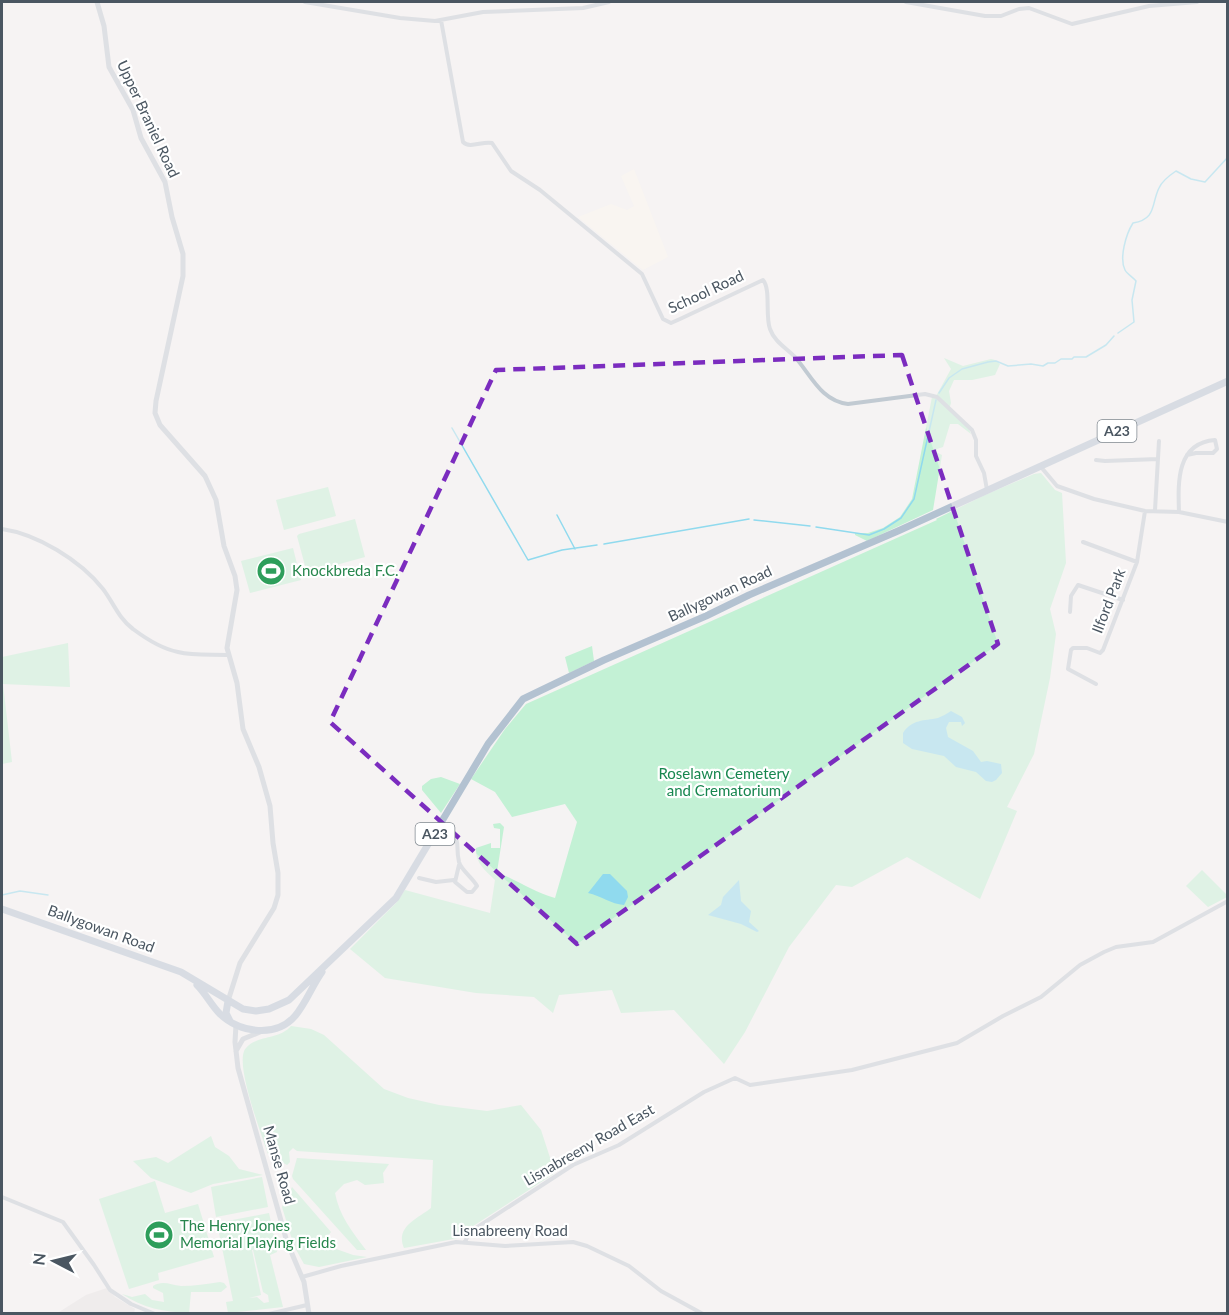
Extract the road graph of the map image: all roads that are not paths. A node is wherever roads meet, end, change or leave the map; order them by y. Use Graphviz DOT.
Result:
graph roads {
  1 [pos="97,2"];
  2 [pos="304,2"];
  3 [pos="609,2"];
  4 [pos="906,2"];
  5 [pos="1197,2"];
  6 [pos="441,20"];
  7 [pos="1227,381"];
  8 [pos="1159,441"];
  9 [pos="1187,455"];
  10 [pos="1158,459"];
  11 [pos="1096,460"];
  12 [pos="1041,466"];
  13 [pos="987,490"];
  14 [pos="1155,510"];
  15 [pos="1145,511"];
  16 [pos="1179,512"];
  17 [pos="1227,522"];
  18 [pos="2,529"];
  19 [pos="1083,542"];
  20 [pos="1137,562"];
  21 [pos="1123,600"];
  22 [pos="1070,612"];
  23 [pos="229,655"];
  24 [pos="1096,684"];
  25 [pos="439,826"];
  26 [pos="459,865"];
  27 [pos="419,878"];
  28 [pos="454,880"];
  29 [pos="1227,901"];
  30 [pos="2,909"];
  31 [pos="330,961"];
  32 [pos="190,977"];
  33 [pos="231,1003"];
  34 [pos="272,1008"];
  35 [pos="295,1016"];
  36 [pos="231,1020"];
  37 [pos="264,1031"];
  38 [pos="236,1058"];
  39 [pos="2,1197"];
  40 [pos="465,1242"];
  41 [pos="302,1277"];
  42 [pos="307,1305"];
  43 [pos="155,1314"];
  44 [pos="269,1314"];
  45 [pos="309,1314"];
  46 [pos="703,1314"];
  1 -- 23 [label="street, Upper Braniel Road"];
  2 -- 6 [label="street"];
  3 -- 6 [label="street"];
  4 -- 5 [label="street"];
  6 -- 13 [label="street, School Road"];
  7 -- 12 [label="main road, Ballygowan Road / A23"];
  8 -- 10 [label="street"];
  9 -- 9 [label="street"];
  9 -- 16 [label="street"];
  10 -- 11 [label="street"];
  10 -- 14 [label="street"];
  12 -- 13 [label="main road, Ballygowan Road / A23"];
  12 -- 15 [label="street"];
  13 -- 25 [label="main road, Ballygowan Road / A23"];
  14 -- 15 [label="street"];
  14 -- 16 [label="street"];
  15 -- 20 [label="street, Ilford Park"];
  16 -- 17 [label="street"];
  18 -- 23 [label="street"];
  19 -- 20 [label="street"];
  20 -- 21 [label="street, Ilford Park"];
  21 -- 22 [label="street"];
  21 -- 24 [label="street, Ilford Park"];
  23 -- 33 [label="street, Upper Braniel Road"];
  25 -- 26 [label="street"];
  25 -- 31 [label="main road, Ballygowan Road / A23"];
  26 -- 28 [label="street"];
  26 -- 28 [label="street"];
  27 -- 28 [label="street"];
  29 -- 40 [label="street, Lisnabreeny Road East"];
  30 -- 32 [label="main road, Ballygowan Road"];
  31 -- 34 [label="main road, Ballygowan Road / A23"];
  31 -- 35 [label="main road, Ballygowan Road / A23"];
  32 -- 33 [label="main road, Ballygowan Road"];
  32 -- 36 [label="main road, Ballygowan Road"];
  33 -- 34 [label="main road, Ballygowan Road"];
  33 -- 36 [label="main road"];
  34 -- 35 [label="main road"];
  35 -- 37 [label="main road"];
  36 -- 37 [label="main road"];
  36 -- 38 [label="street, Manse Road"];
  37 -- 38 [label="street"];
  38 -- 41 [label="street, Manse Road"];
  39 -- 43 [label="street"];
  40 -- 41 [label="street, Lisnabreeny Road"];
  40 -- 46 [label="street, Lisnabreeny Road"];
  41 -- 42 [label="street, Manse Road"];
  42 -- 44 [label="street"];
  42 -- 45 [label="street, Manse Road"];
}
